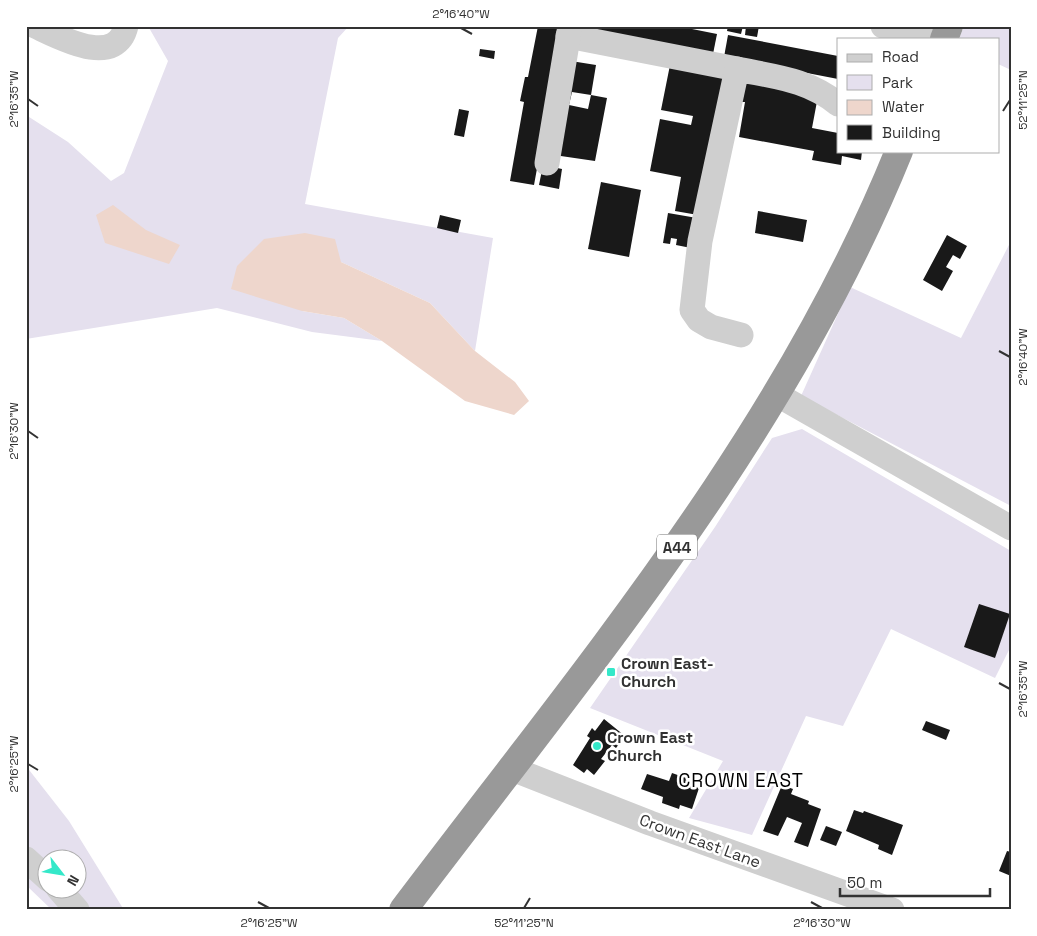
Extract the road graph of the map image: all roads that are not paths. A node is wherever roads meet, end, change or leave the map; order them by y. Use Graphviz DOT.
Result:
graph roads {
  1 [pos="35,26"];
  2 [pos="126,26"];
  3 [pos="885,26"];
  4 [pos="949,26"];
  5 [pos="569,31"];
  6 [pos="926,38"];
  7 [pos="944,38"];
  8 [pos="737,68"];
  9 [pos="837,103"];
  10 [pos="899,152"];
  11 [pos="547,163"];
  12 [pos="741,335"];
  13 [pos="776,394"];
  14 [pos="1011,528"];
  15 [pos="510,768"];
  16 [pos="26,859"];
  17 [pos="38,869"];
  18 [pos="67,898"];
  19 [pos="77,910"];
  20 [pos="403,910"];
  21 [pos="892,910"];
  1 -- 2 [label="street"];
  3 -- 6 [label="street"];
  4 -- 7 [label="highway"];
  5 -- 8 [label="street"];
  5 -- 11 [label="street"];
  8 -- 9 [label="street"];
  8 -- 12 [label="street"];
  10 -- 13 [label="highway, A44"];
  13 -- 14 [label="street"];
  13 -- 15 [label="highway, A44"];
  15 -- 20 [label="highway, A44"];
  15 -- 21 [label="street, Crown East Lane"];
  16 -- 17 [label="street"];
  18 -- 19 [label="street"];
}
